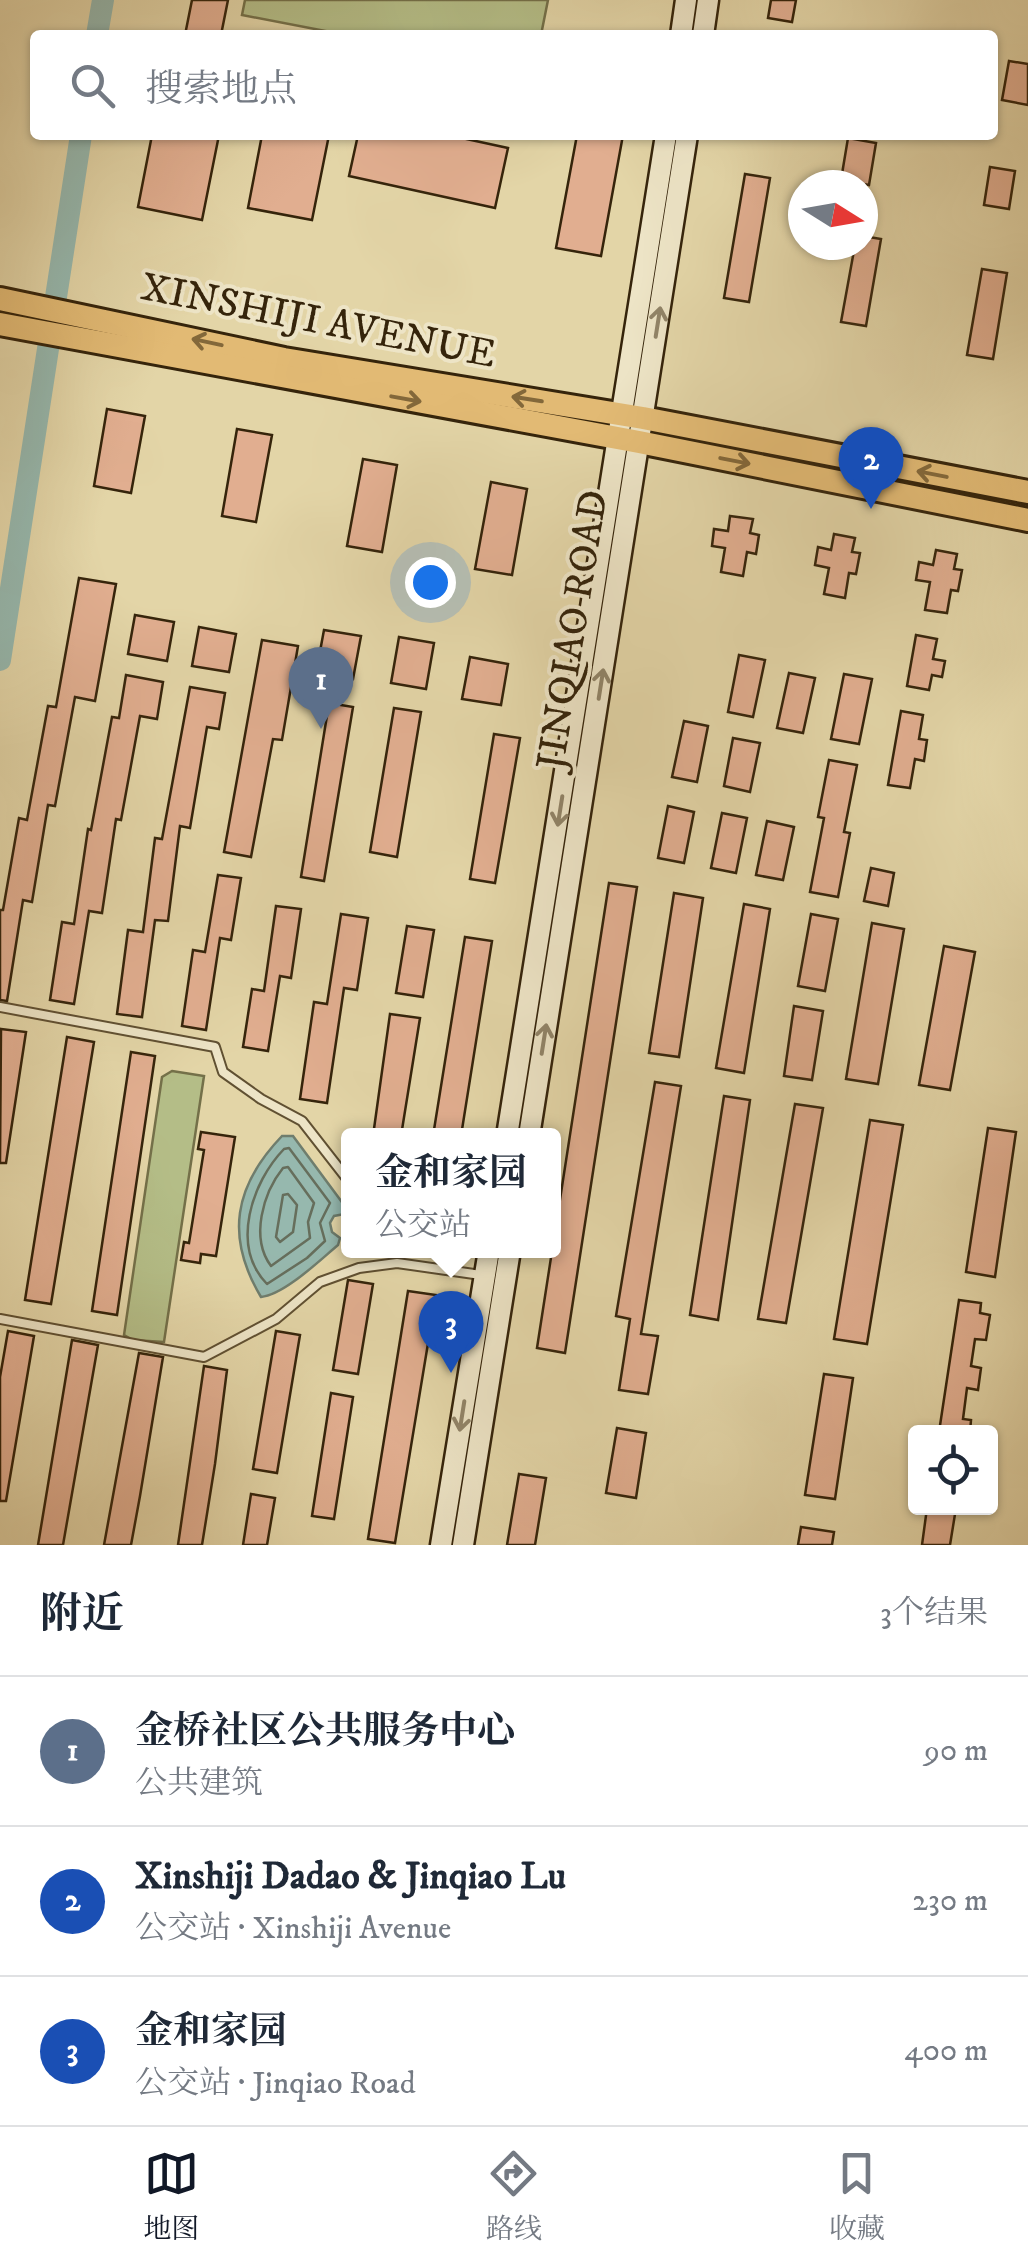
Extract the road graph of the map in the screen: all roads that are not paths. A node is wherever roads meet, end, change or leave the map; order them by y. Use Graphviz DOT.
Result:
graph roads {
  1 [pos="686,0"];
  2 [pos="708,0"];
  3 [pos="682,30"];
  4 [pos="704,30"];
  5 [pos="665,140"];
  6 [pos="686,140"];
  7 [pos="0,299"];
  8 [pos="0,324"];
  9 [pos="631,428"];
  10 [pos="1028,492"];
  11 [pos="1028,520"];
  12 [pos="0,1007"];
  13 [pos="509,1128"];
  14 [pos="529,1128"];
  15 [pos="341,1171"];
  16 [pos="488,1258"];
  17 [pos="509,1258"];
  18 [pos="485,1275"];
  19 [pos="0,1319"];
  20 [pos="441,1545"];
  21 [pos="463,1545"];
  1 -- 3 [label="street"];
  2 -- 4 [label="street"];
  5 -- 9 [label="street, JINQIAO ROAD"];
  9 -- 6 [label="street, JINQIAO ROAD, one-way"];
  9 -- 7 [label="main road, XINSHIJI AVENUE, one-way"];
  8 -- 9 [label="main road, XINSHIJI AVENUE, one-way"];
  10 -- 9 [label="main road, XINSHIJI AVENUE, one-way"];
  9 -- 11 [label="main road, XINSHIJI AVENUE, one-way"];
  9 -- 13 [label="street, JINQIAO ROAD, one-way"];
  14 -- 9 [label="street, JINQIAO ROAD, one-way"];
  12 -- 15 [label="lane"];
  16 -- 18 [label="street"];
  17 -- 21 [label="street"];
  18 -- 19 [label="lane"];
  18 -- 20 [label="street, one-way"];
}
